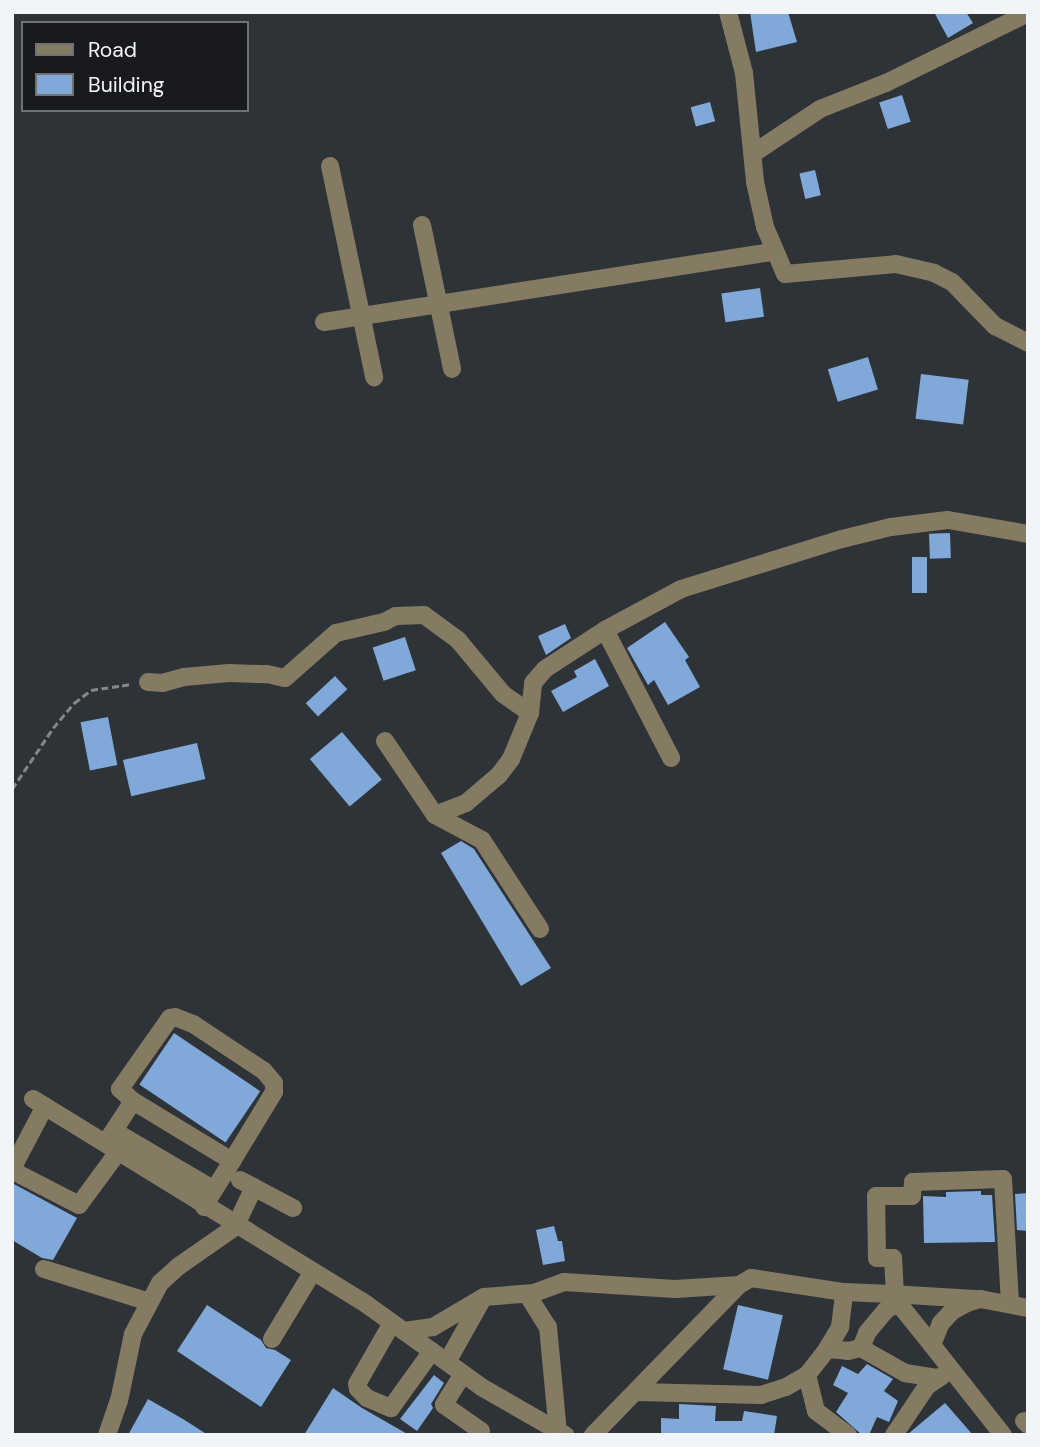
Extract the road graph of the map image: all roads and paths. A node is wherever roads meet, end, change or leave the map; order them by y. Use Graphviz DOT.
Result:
graph roads {
  1 [pos="728,12"];
  2 [pos="1028,13"];
  3 [pos="754,153"];
  4 [pos="330,166"];
  5 [pos="422,225"];
  6 [pos="774,252"];
  7 [pos="439,304"];
  8 [pos="362,316"];
  9 [pos="324,322"];
  10 [pos="1028,343"];
  11 [pos="452,369"];
  12 [pos="374,377"];
  13 [pos="1028,534"];
  14 [pos="604,630"];
  15 [pos="148,682"];
  16 [pos="530,713"];
  17 [pos="385,741"];
  18 [pos="671,758"];
  19 [pos="12,789"];
  20 [pos="435,815"];
  21 [pos="540,929"];
  22 [pos="133,1101"];
  23 [pos="112,1143"];
  24 [pos="232,1161"];
  25 [pos="214,1190"];
  26 [pos="204,1206"];
  27 [pos="293,1208"];
  28 [pos="235,1227"];
  29 [pos="44,1269"];
  30 [pos="312,1273"];
  31 [pos="739,1285"];
  32 [pos="844,1292"];
  33 [pos="527,1294"];
  34 [pos="484,1297"];
  35 [pos="895,1298"];
  36 [pos="980,1299"];
  37 [pos="149,1302"];
  38 [pos="1010,1303"];
  39 [pos="1028,1308"];
  40 [pos="398,1327"];
  41 [pos="272,1339"];
  42 [pos="932,1345"];
  43 [pos="861,1348"];
  44 [pos="827,1349"];
  45 [pos="440,1357"];
  46 [pos="463,1374"];
  47 [pos="945,1374"];
  48 [pos="807,1375"];
  49 [pos="637,1392"];
  50 [pos="482,1433"];
  51 [pos="561,1433"];
  52 [pos="107,1435"];
  53 [pos="593,1435"];
  54 [pos="848,1435"];
  55 [pos="894,1435"];
  56 [pos="1003,1435"];
  1 -- 3 [label="street"];
  2 -- 3 [label="street"];
  3 -- 6 [label="street"];
  4 -- 8 [label="street"];
  5 -- 7 [label="street"];
  6 -- 7 [label="street"];
  6 -- 10 [label="street"];
  7 -- 8 [label="street"];
  7 -- 11 [label="street"];
  8 -- 9 [label="street"];
  8 -- 12 [label="street"];
  13 -- 14 [label="street"];
  14 -- 16 [label="street"];
  14 -- 18 [label="street"];
  15 -- 16 [label="street"];
  15 -- 19 [label="path"];
  16 -- 20 [label="street"];
  17 -- 20 [label="street"];
  20 -- 21 [label="street"];
  22 -- 23 [label="street"];
  22 -- 24 [label="street"];
  22 -- 24 [label="street"];
  23 -- 23 [label="street"];
  23 -- 25 [label="street"];
  23 -- 26 [label="street"];
  24 -- 25 [label="street"];
  25 -- 26 [label="street"];
  26 -- 28 [label="street"];
  27 -- 28 [label="street"];
  28 -- 30 [label="street"];
  28 -- 37 [label="street"];
  29 -- 37 [label="street"];
  30 -- 40 [label="street"];
  30 -- 41 [label="street"];
  31 -- 32 [label="street"];
  31 -- 33 [label="street"];
  31 -- 49 [label="street"];
  32 -- 35 [label="street"];
  32 -- 44 [label="street"];
  33 -- 34 [label="street"];
  33 -- 51 [label="street"];
  34 -- 40 [label="street"];
  34 -- 45 [label="street"];
  35 -- 36 [label="street"];
  35 -- 38 [label="street"];
  35 -- 42 [label="street"];
  35 -- 43 [label="street"];
  36 -- 38 [label="street"];
  36 -- 42 [label="street"];
  37 -- 52 [label="street"];
  38 -- 39 [label="street"];
  40 -- 45 [label="street"];
  40 -- 45 [label="street"];
  42 -- 47 [label="street"];
  43 -- 44 [label="street"];
  43 -- 47 [label="street"];
  44 -- 48 [label="street"];
  45 -- 46 [label="street"];
  46 -- 50 [label="street"];
  46 -- 51 [label="street"];
  47 -- 55 [label="street"];
  47 -- 56 [label="street"];
  48 -- 49 [label="street"];
  48 -- 54 [label="street"];
  49 -- 53 [label="street"];
}
